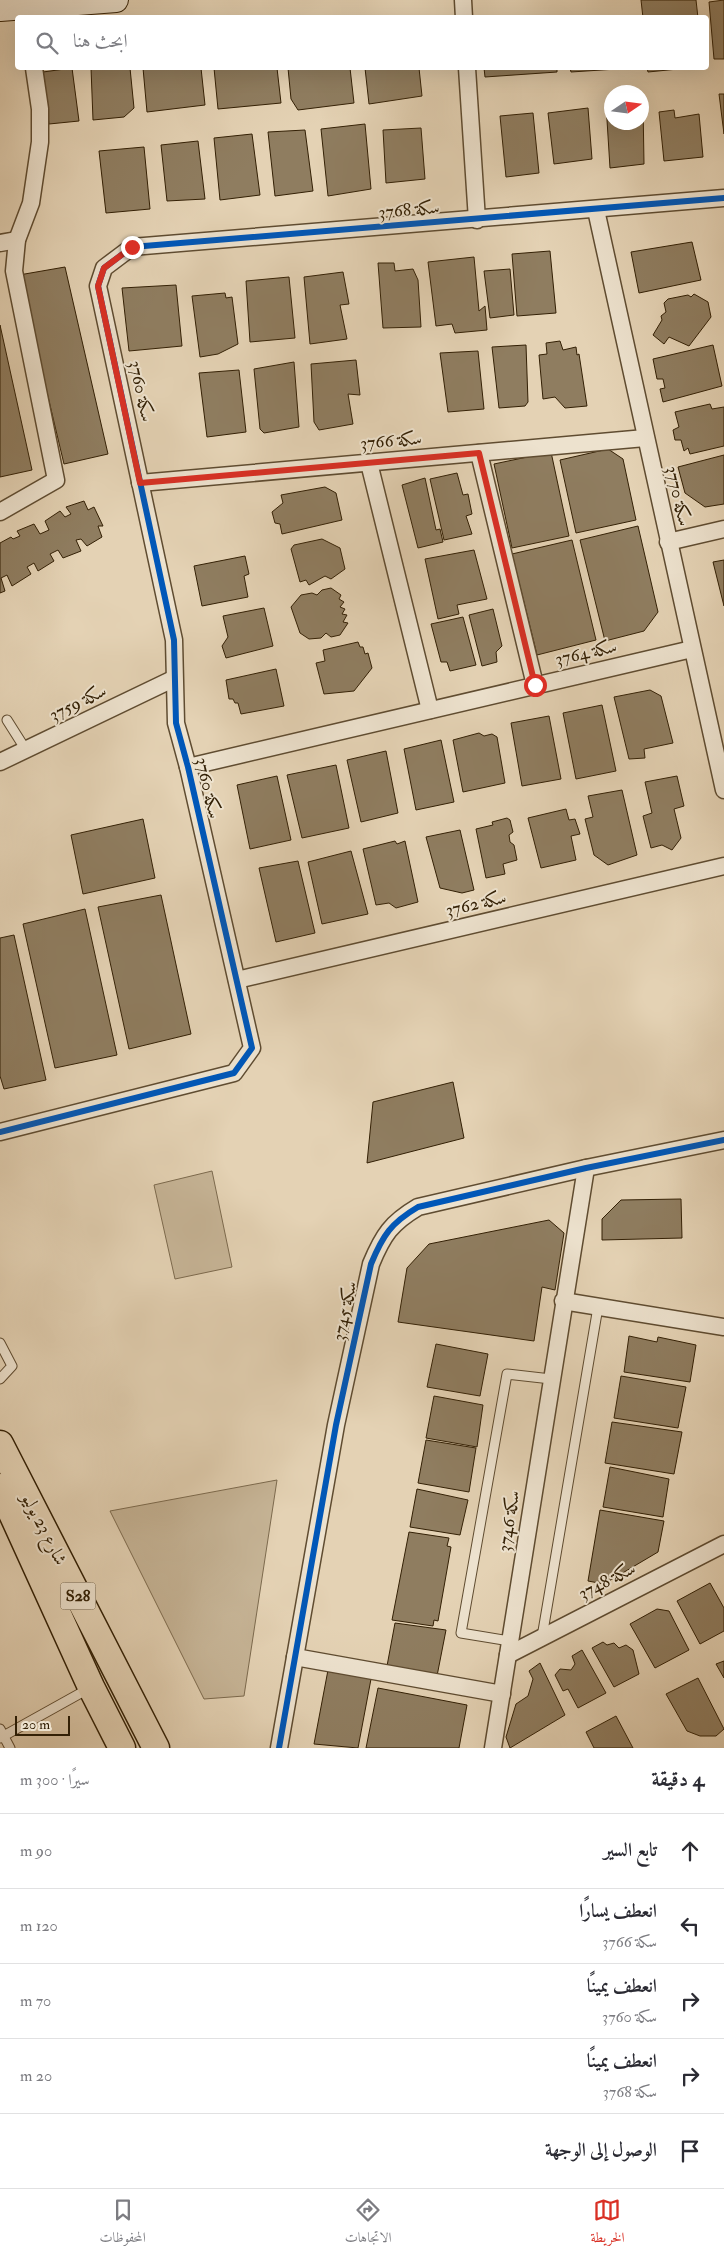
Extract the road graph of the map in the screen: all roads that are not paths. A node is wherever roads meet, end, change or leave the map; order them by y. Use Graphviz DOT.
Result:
graph roads {
  1 [pos="116,0"];
  2 [pos="462,0"];
  3 [pos="0,9"];
  4 [pos="26,12"];
  5 [pos="464,15"];
  6 [pos="34,70"];
  7 [pos="467,70"];
  8 [pos="724,198"];
  9 [pos="596,210"];
  10 [pos="477,220"];
  11 [pos="17,240"];
  12 [pos="0,243"];
  13 [pos="104,268"];
  14 [pos="645,438"];
  15 [pos="479,453"];
  16 [pos="369,463"];
  17 [pos="140,483"];
  18 [pos="0,512"];
  19 [pos="724,529"];
  20 [pos="668,542"];
  21 [pos="692,649"];
  22 [pos="173,679"];
  23 [pos="535,685"];
  24 [pos="430,710"];
  25 [pos="7,720"];
  26 [pos="26,750"];
  27 [pos="0,762"];
  28 [pos="188,767"];
  29 [pos="724,790"];
  30 [pos="724,866"];
  31 [pos="237,980"];
  32 [pos="0,1132"];
  33 [pos="724,1140"];
  34 [pos="586,1168"];
  35 [pos="563,1301"];
  36 [pos="598,1307"];
  37 [pos="724,1327"];
  38 [pos="0,1343"];
  39 [pos="0,1379"];
  40 [pos="551,1380"];
  41 [pos="0,1444"];
  42 [pos="0,1487"];
  43 [pos="724,1544"];
  44 [pos="542,1637"];
  45 [pos="509,1648"];
  46 [pos="295,1657"];
  47 [pos="91,1687"];
  48 [pos="502,1694"];
  49 [pos="136,1710"];
  50 [pos="1,1734"];
  51 [pos="10,1748"];
  52 [pos="122,1748"];
  53 [pos="156,1748"];
  54 [pos="169,1748"];
  55 [pos="279,1748"];
  56 [pos="494,1748"];
  1 -- 4 [label="street"];
  2 -- 5 [label="street"];
  3 -- 4 [label="street"];
  6 -- 11 [label="street"];
  7 -- 10 [label="street"];
  8 -- 9 [label="street, سكة 3768"];
  9 -- 10 [label="street, سكة 3768"];
  9 -- 14 [label="street, سكة 3770"];
  10 -- 13 [label="street, سكة 3768"];
  11 -- 12 [label="street"];
  11 -- 18 [label="street"];
  13 -- 17 [label="street, سكة 3760"];
  14 -- 15 [label="street, سكة 3766"];
  14 -- 20 [label="street, سكة 3770"];
  15 -- 16 [label="street, سكة 3766"];
  15 -- 23 [label="street"];
  16 -- 17 [label="street, سكة 3766"];
  16 -- 24 [label="street"];
  17 -- 22 [label="street, سكة 3760"];
  19 -- 20 [label="street"];
  20 -- 21 [label="street, سكة 3770"];
  21 -- 23 [label="street, سكة 3764"];
  21 -- 29 [label="street, سكة 3770"];
  22 -- 26 [label="street, سكة 3759"];
  22 -- 28 [label="street, سكة 3760"];
  23 -- 24 [label="street, سكة 3764"];
  24 -- 28 [label="street, سكة 3764"];
  25 -- 26 [label="lane"];
  26 -- 27 [label="street, سكة 3759"];
  28 -- 31 [label="street, سكة 3760"];
  30 -- 31 [label="street, سكة 3762"];
  31 -- 32 [label="street, سكة 3760"];
  33 -- 34 [label="street, سكة 3745"];
  34 -- 35 [label="street, سكة 3746"];
  34 -- 46 [label="street, سكة 3745"];
  35 -- 36 [label="street"];
  35 -- 40 [label="street, سكة 3746"];
  36 -- 37 [label="street"];
  36 -- 44 [label="lane"];
  38 -- 39 [label="lane"];
  40 -- 45 [label="street, سكة 3746"];
  40 -- 45 [label="lane"];
  41 -- 49 [label="main road, شارع 23 يوليو / S28"];
  42 -- 47 [label="main road, شارع 23 يوليو / S28"];
  43 -- 44 [label="street, سكة 3748"];
  44 -- 45 [label="street, سكة 3748"];
  45 -- 48 [label="street, سكة 3746"];
  46 -- 48 [label="street"];
  46 -- 55 [label="street, سكة 3745"];
  47 -- 50 [label="lane"];
  47 -- 52 [label="main road, شارع 23 يوليو / S28"];
  48 -- 56 [label="street, سكة 3746"];
  49 -- 53 [label="main road, شارع 23 يوليو / S28"];
  49 -- 54 [label="street"];
  50 -- 51 [label="lane"];
}
